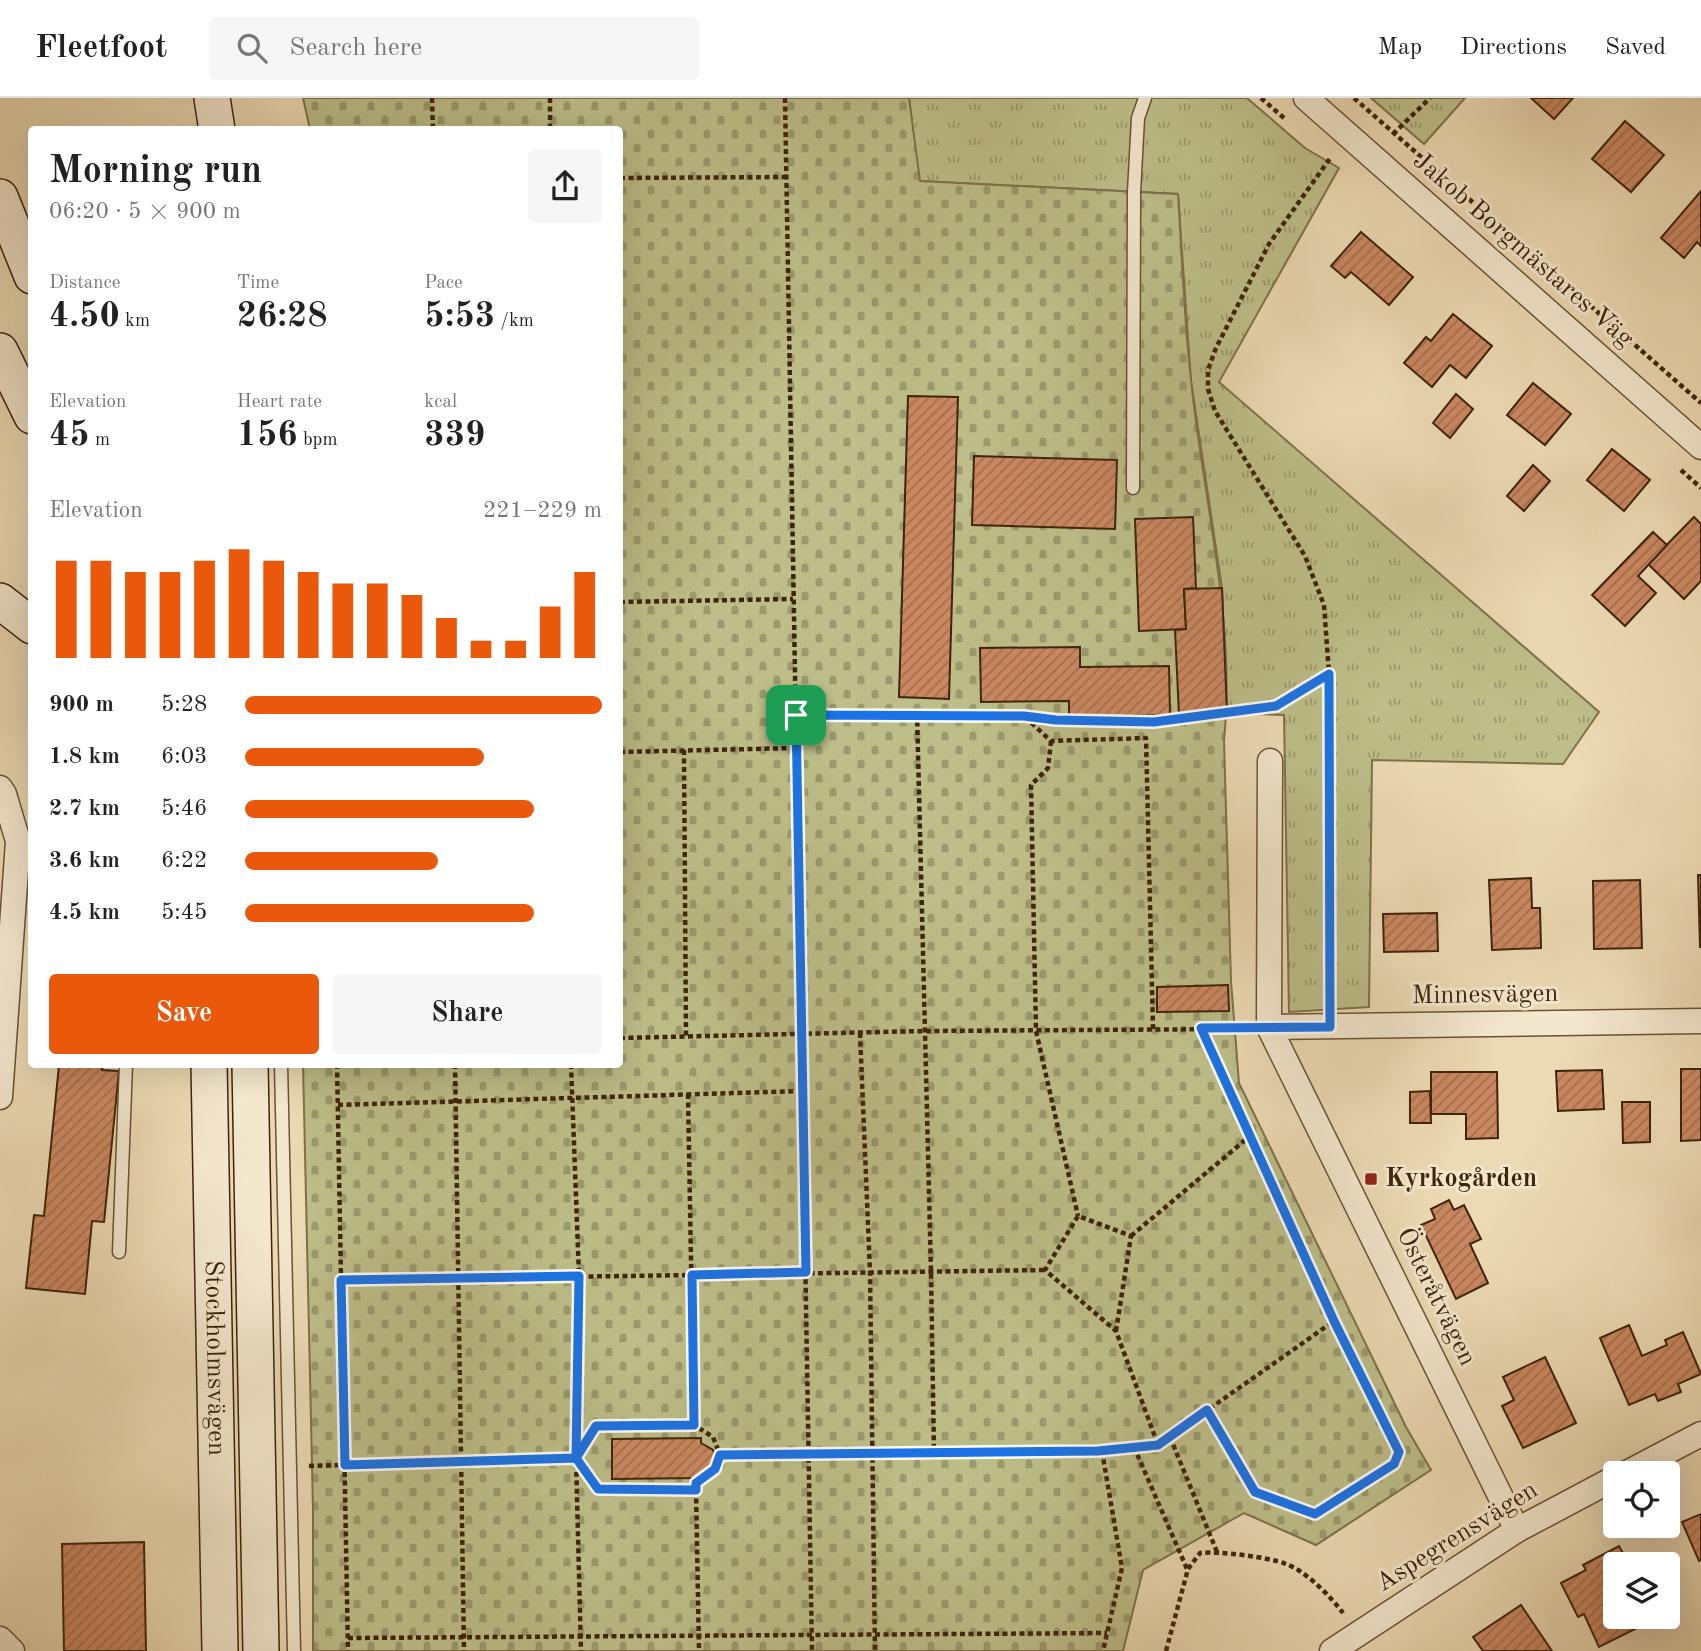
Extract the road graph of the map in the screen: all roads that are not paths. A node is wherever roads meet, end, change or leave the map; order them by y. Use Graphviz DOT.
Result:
graph roads {
  1 [pos="212,98"];
  2 [pos="1145,98"];
  3 [pos="1306,98"];
  4 [pos="216,126"];
  5 [pos="0,197"];
  6 [pos="27,259"];
  7 [pos="0,351"];
  8 [pos="28,408"];
  9 [pos="1701,447"];
  10 [pos="1133,488"];
  11 [pos="0,601"];
  12 [pos="28,623"];
  13 [pos="1270,761"];
  14 [pos="0,788"];
  15 [pos="24,872"];
  16 [pos="1701,1021"];
  17 [pos="1269,1027"];
  18 [pos="126,1068"];
  19 [pos="209,1068"];
  20 [pos="250,1068"];
  21 [pos="281,1068"];
  22 [pos="0,1097"];
  23 [pos="119,1252"];
  24 [pos="1701,1434"];
  25 [pos="1650,1461"];
  26 [pos="1603,1484"];
  27 [pos="1517,1530"];
  28 [pos="0,1639"];
  29 [pos="12,1651"];
  30 [pos="220,1651"];
  31 [pos="261,1651"];
  32 [pos="294,1651"];
  33 [pos="1332,1651"];
  1 -- 4 [label="main road"];
  2 -- 10 [label="lane"];
  3 -- 9 [label="street, Jakob Borgmästares Väg"];
  5 -- 6 [label="main road"];
  7 -- 8 [label="main road"];
  11 -- 12 [label="main road"];
  13 -- 17 [label="street, Österåtvägen"];
  14 -- 15 [label="street"];
  15 -- 22 [label="street"];
  16 -- 17 [label="street, Minnesvägen"];
  17 -- 27 [label="street, Österåtvägen"];
  18 -- 23 [label="lane"];
  19 -- 30 [label="main road, Stockholmsvägen"];
  20 -- 31 [label="main road, Stockholmsvägen"];
  21 -- 32 [label="lane"];
  24 -- 25 [label="street"];
  26 -- 27 [label="street, Aspegrensvägen"];
  27 -- 33 [label="street, Aspegrensvägen"];
  28 -- 29 [label="street"];
}
